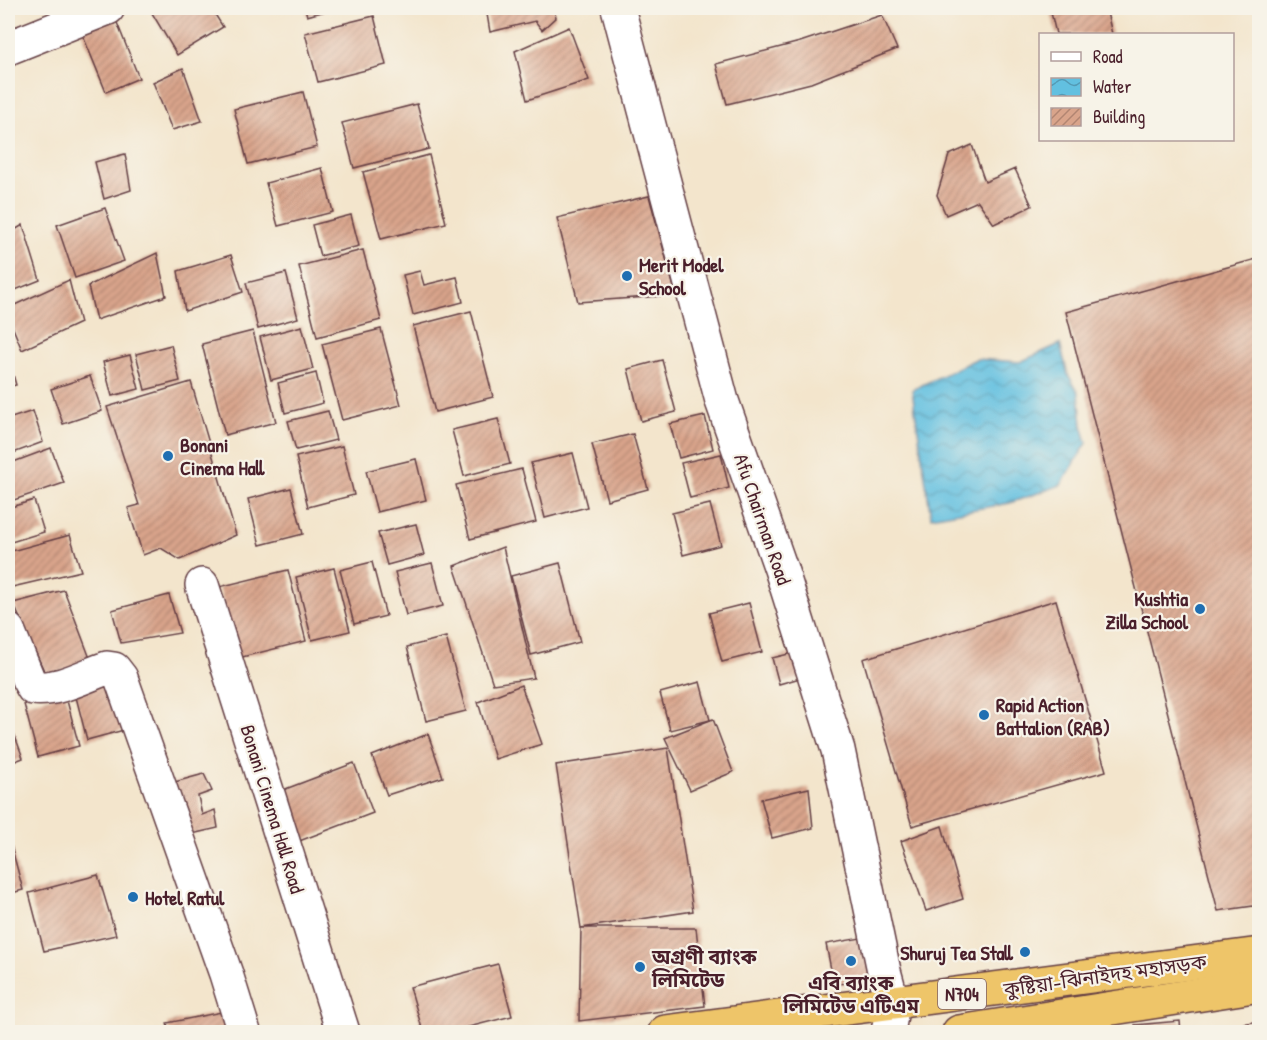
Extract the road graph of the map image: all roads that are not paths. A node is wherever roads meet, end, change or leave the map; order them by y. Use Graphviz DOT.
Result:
graph roads {
  1 [pos="108,8"];
  2 [pos="618,8"];
  3 [pos="8,48"];
  4 [pos="202,585"];
  5 [pos="8,630"];
  6 [pos="1260,954"];
  7 [pos="1260,985"];
  8 [pos="891,1018"];
  9 [pos="244,1032"];
  10 [pos="343,1032"];
  11 [pos="672,1032"];
  12 [pos="959,1032"];
  1 -- 3 [label="street"];
  2 -- 8 [label="street, Afu Chairman Road"];
  4 -- 10 [label="street, Bonani Cinema Hall Road"];
  5 -- 9 [label="street"];
  6 -- 8 [label="highway, কুষ্টিয়া-ঝিনাইদহ মহাসড়ক / N704"];
  7 -- 12 [label="highway, কুষ্টিয়া-ঝিনাইদহ মহাসড়ক / N704"];
  8 -- 11 [label="highway, কুষ্টিয়া-ঝিনাইদহ মহাসড়ক / N704"];
}
